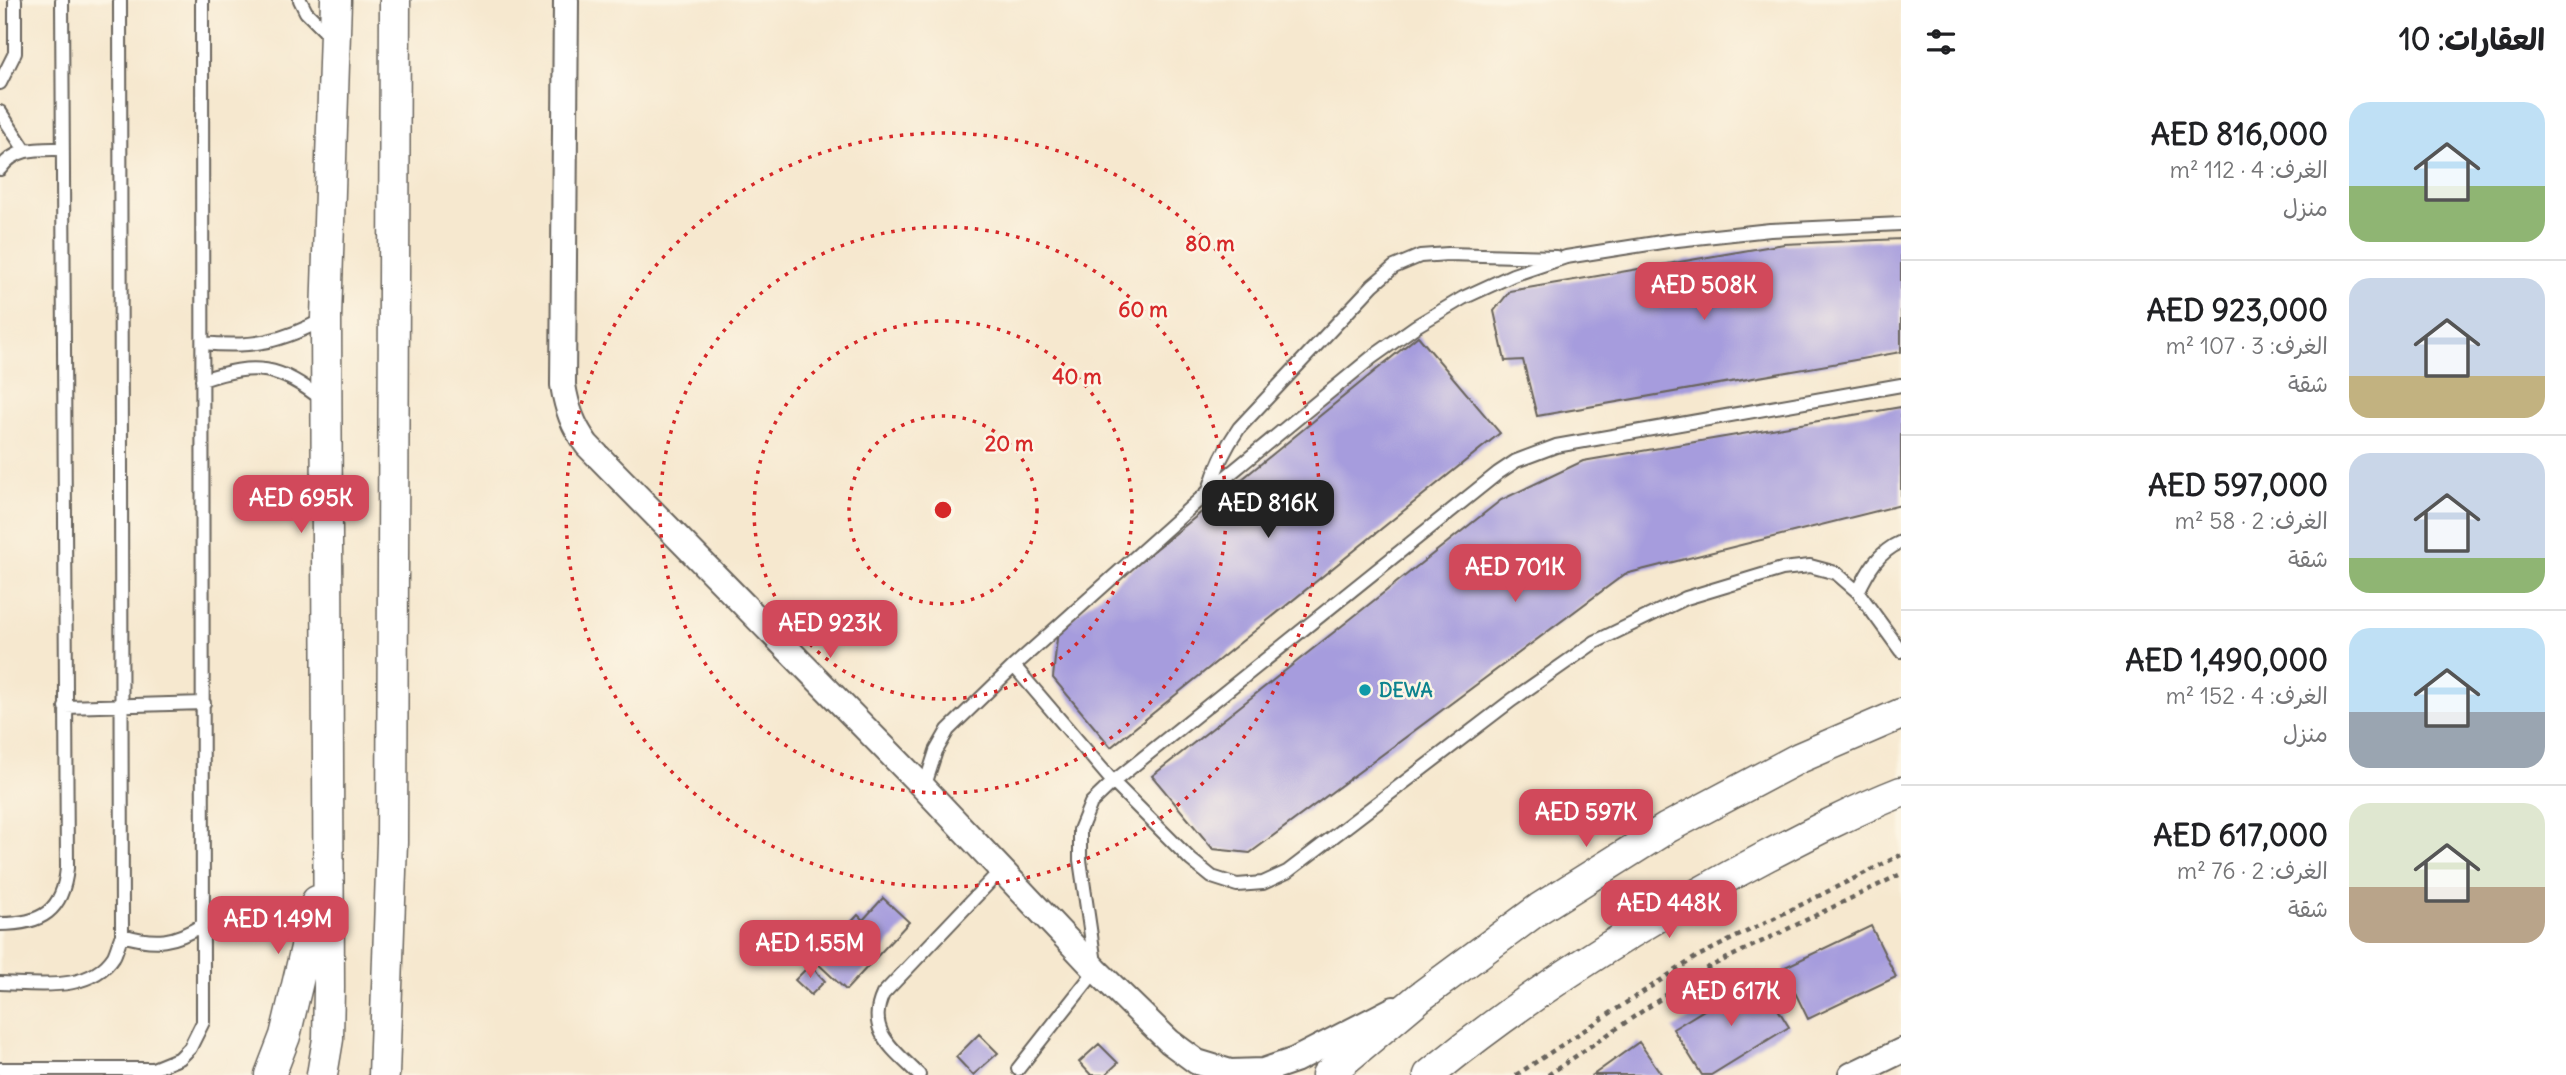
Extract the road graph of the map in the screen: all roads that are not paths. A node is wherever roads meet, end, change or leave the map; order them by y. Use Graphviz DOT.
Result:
graph roads {
  1 [pos="15,0"];
  2 [pos="62,0"];
  3 [pos="120,0"];
  4 [pos="202,0"];
  5 [pos="300,0"];
  6 [pos="335,0"];
  7 [pos="395,0"];
  8 [pos="566,0"];
  9 [pos="335,41"];
  10 [pos="0,83"];
  11 [pos="0,112"];
  12 [pos="61,149"];
  13 [pos="25,150"];
  14 [pos="0,169"];
  15 [pos="1901,224"];
  16 [pos="1566,257"];
  17 [pos="326,318"];
  18 [pos="203,343"];
  19 [pos="202,380"];
  20 [pos="1901,385"];
  21 [pos="326,402"];
  22 [pos="1209,491"];
  23 [pos="1901,542"];
  24 [pos="1858,592"];
  25 [pos="1901,651"];
  26 [pos="1014,666"];
  27 [pos="204,704"];
  28 [pos="65,706"];
  29 [pos="122,706"];
  30 [pos="1901,714"];
  31 [pos="1113,782"];
  32 [pos="924,788"];
  33 [pos="1901,792"];
  34 [pos="328,856"];
  35 [pos="1002,870"];
  36 [pos="0,924"];
  37 [pos="204,924"];
  38 [pos="122,935"];
  39 [pos="1096,970"];
  40 [pos="0,983"];
  41 [pos="1420,996"];
  42 [pos="1901,1051"];
  43 [pos="0,1069"];
  44 [pos="1018,1069"];
  45 [pos="271,1075"];
  46 [pos="322,1075"];
  47 [pos="384,1075"];
  48 [pos="919,1075"];
  49 [pos="1327,1075"];
  50 [pos="1429,1075"];
  51 [pos="1851,1075"];
  1 -- 10 [label="lane"];
  2 -- 12 [label="lane"];
  3 -- 29 [label="lane"];
  4 -- 18 [label="lane"];
  5 -- 9 [label="lane"];
  6 -- 9 [label="street"];
  7 -- 47 [label="street"];
  8 -- 32 [label="street"];
  9 -- 17 [label="street"];
  11 -- 13 [label="lane"];
  12 -- 13 [label="lane"];
  12 -- 28 [label="lane"];
  13 -- 14 [label="lane"];
  15 -- 16 [label="lane"];
  16 -- 22 [label="lane"];
  16 -- 22 [label="lane"];
  17 -- 18 [label="lane"];
  17 -- 21 [label="street"];
  18 -- 19 [label="lane"];
  19 -- 21 [label="lane"];
  19 -- 27 [label="lane"];
  20 -- 31 [label="lane"];
  21 -- 34 [label="street"];
  22 -- 26 [label="lane"];
  23 -- 24 [label="lane"];
  24 -- 25 [label="lane"];
  24 -- 31 [label="lane"];
  26 -- 31 [label="lane"];
  26 -- 32 [label="lane"];
  27 -- 29 [label="lane"];
  27 -- 37 [label="lane"];
  28 -- 29 [label="lane"];
  28 -- 36 [label="lane"];
  29 -- 38 [label="lane"];
  30 -- 41 [label="street"];
  31 -- 39 [label="lane"];
  32 -- 35 [label="street"];
  33 -- 50 [label="street"];
  34 -- 45 [label="street"];
  34 -- 46 [label="street"];
  35 -- 39 [label="street"];
  35 -- 48 [label="lane"];
  37 -- 38 [label="lane"];
  37 -- 43 [label="lane"];
  38 -- 40 [label="lane"];
  39 -- 41 [label="street"];
  39 -- 44 [label="lane"];
  41 -- 49 [label="street"];
  42 -- 51 [label="street"];
}
